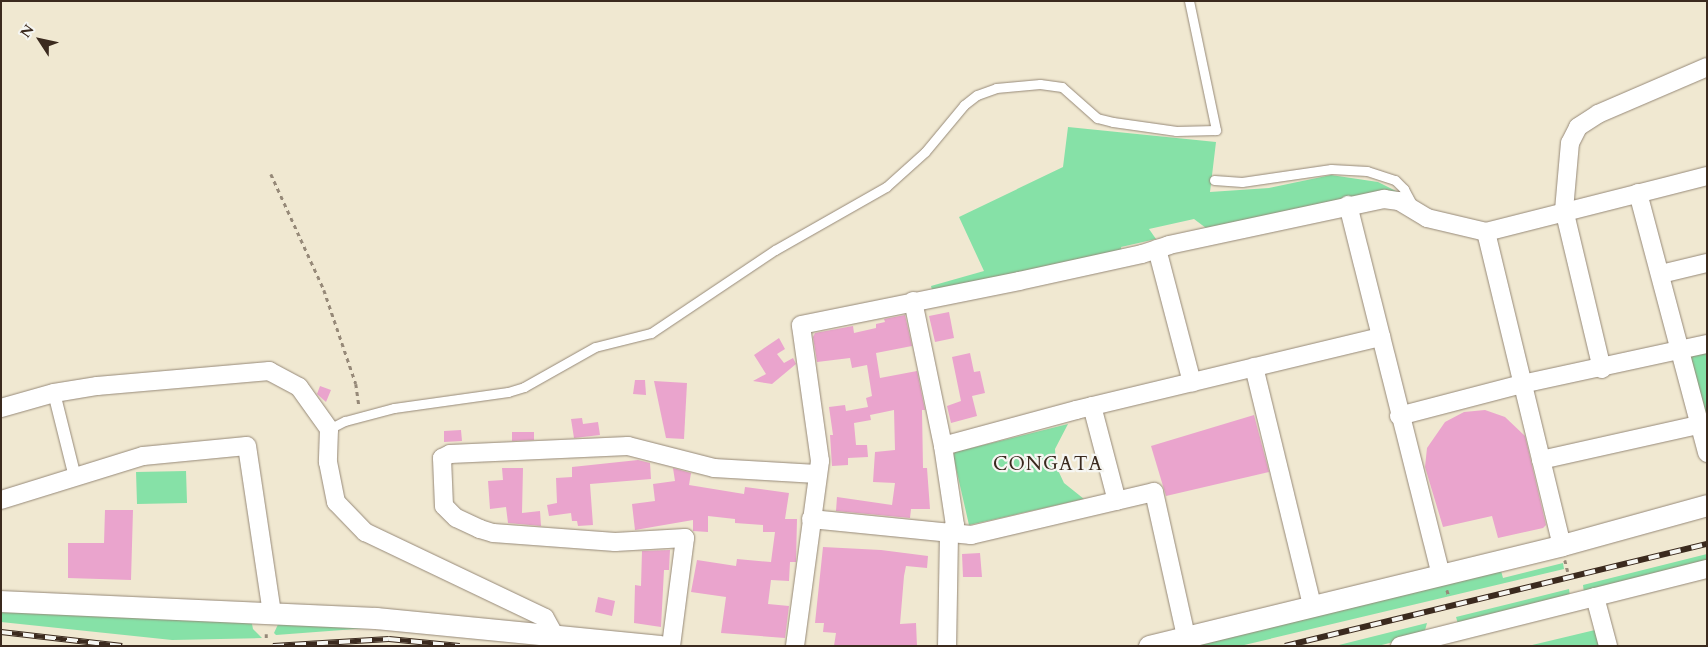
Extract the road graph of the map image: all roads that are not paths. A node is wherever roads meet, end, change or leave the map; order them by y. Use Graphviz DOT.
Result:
graph roads {
  1 [pos="1189,1"];
  2 [pos="1707,67"];
  3 [pos="1707,176"];
  4 [pos="1214,180"];
  5 [pos="1638,193"];
  6 [pos="1348,205"];
  7 [pos="1414,208"];
  8 [pos="1564,210"];
  9 [pos="1486,232"];
  10 [pos="1157,249"];
  11 [pos="1707,263"];
  12 [pos="1661,274"];
  13 [pos="912,301"];
  14 [pos="1381,337"];
  15 [pos="1707,344"];
  16 [pos="1680,351"];
  17 [pos="1254,367"];
  18 [pos="1602,369"];
  19 [pos="1192,382"];
  20 [pos="1522,384"];
  21 [pos="54,393"];
  22 [pos="1092,406"];
  23 [pos="1,408"];
  24 [pos="1399,416"];
  25 [pos="1704,423"];
  26 [pos="329,429"];
  27 [pos="943,446"];
  28 [pos="1707,453"];
  29 [pos="1541,460"];
  30 [pos="817,474"];
  31 [pos="75,477"];
  32 [pos="1,500"];
  33 [pos="1117,501"];
  34 [pos="1707,506"];
  35 [pos="811,519"];
  36 [pos="949,534"];
  37 [pos="1563,552"];
  38 [pos="1707,569"];
  39 [pos="1441,574"];
  40 [pos="1595,597"];
  41 [pos="1,601"];
  42 [pos="1312,605"];
  43 [pos="272,613"];
  44 [pos="554,634"];
  45 [pos="1186,636"];
  46 [pos="660,646"];
  47 [pos="671,646"];
  48 [pos="795,646"];
  49 [pos="947,646"];
  50 [pos="1149,646"];
  51 [pos="1400,646"];
  52 [pos="1608,646"];
  1 -- 26 [label="lane"];
  2 -- 8 [label="street"];
  3 -- 5 [label="street"];
  4 -- 7 [label="lane"];
  5 -- 8 [label="street"];
  5 -- 12 [label="street"];
  6 -- 7 [label="street"];
  6 -- 10 [label="street"];
  6 -- 14 [label="street"];
  7 -- 9 [label="street"];
  8 -- 9 [label="street"];
  8 -- 18 [label="street"];
  9 -- 20 [label="street"];
  10 -- 13 [label="street"];
  10 -- 19 [label="street"];
  11 -- 12 [label="street"];
  12 -- 16 [label="street"];
  13 -- 27 [label="street"];
  13 -- 30 [label="street"];
  14 -- 17 [label="street"];
  14 -- 24 [label="street"];
  15 -- 16 [label="street"];
  16 -- 18 [label="street"];
  16 -- 25 [label="street"];
  17 -- 19 [label="street"];
  17 -- 42 [label="street"];
  18 -- 20 [label="street"];
  19 -- 22 [label="street"];
  20 -- 24 [label="street"];
  20 -- 29 [label="street"];
  21 -- 23 [label="street"];
  21 -- 26 [label="street"];
  21 -- 31 [label="street"];
  22 -- 27 [label="street"];
  22 -- 33 [label="street"];
  24 -- 39 [label="street"];
  25 -- 28 [label="street"];
  25 -- 29 [label="street"];
  26 -- 44 [label="street"];
  27 -- 36 [label="street"];
  29 -- 37 [label="street"];
  30 -- 35 [label="street"];
  30 -- 47 [label="street"];
  31 -- 32 [label="street"];
  31 -- 43 [label="street"];
  33 -- 36 [label="street"];
  33 -- 45 [label="street"];
  34 -- 37 [label="street"];
  35 -- 36 [label="street"];
  35 -- 48 [label="street"];
  36 -- 49 [label="street"];
  37 -- 39 [label="street"];
  38 -- 40 [label="street"];
  39 -- 42 [label="street"];
  40 -- 51 [label="street"];
  40 -- 52 [label="street"];
  41 -- 43 [label="street"];
  42 -- 45 [label="street"];
  43 -- 44 [label="street"];
  44 -- 46 [label="street"];
  45 -- 50 [label="street"];
}
